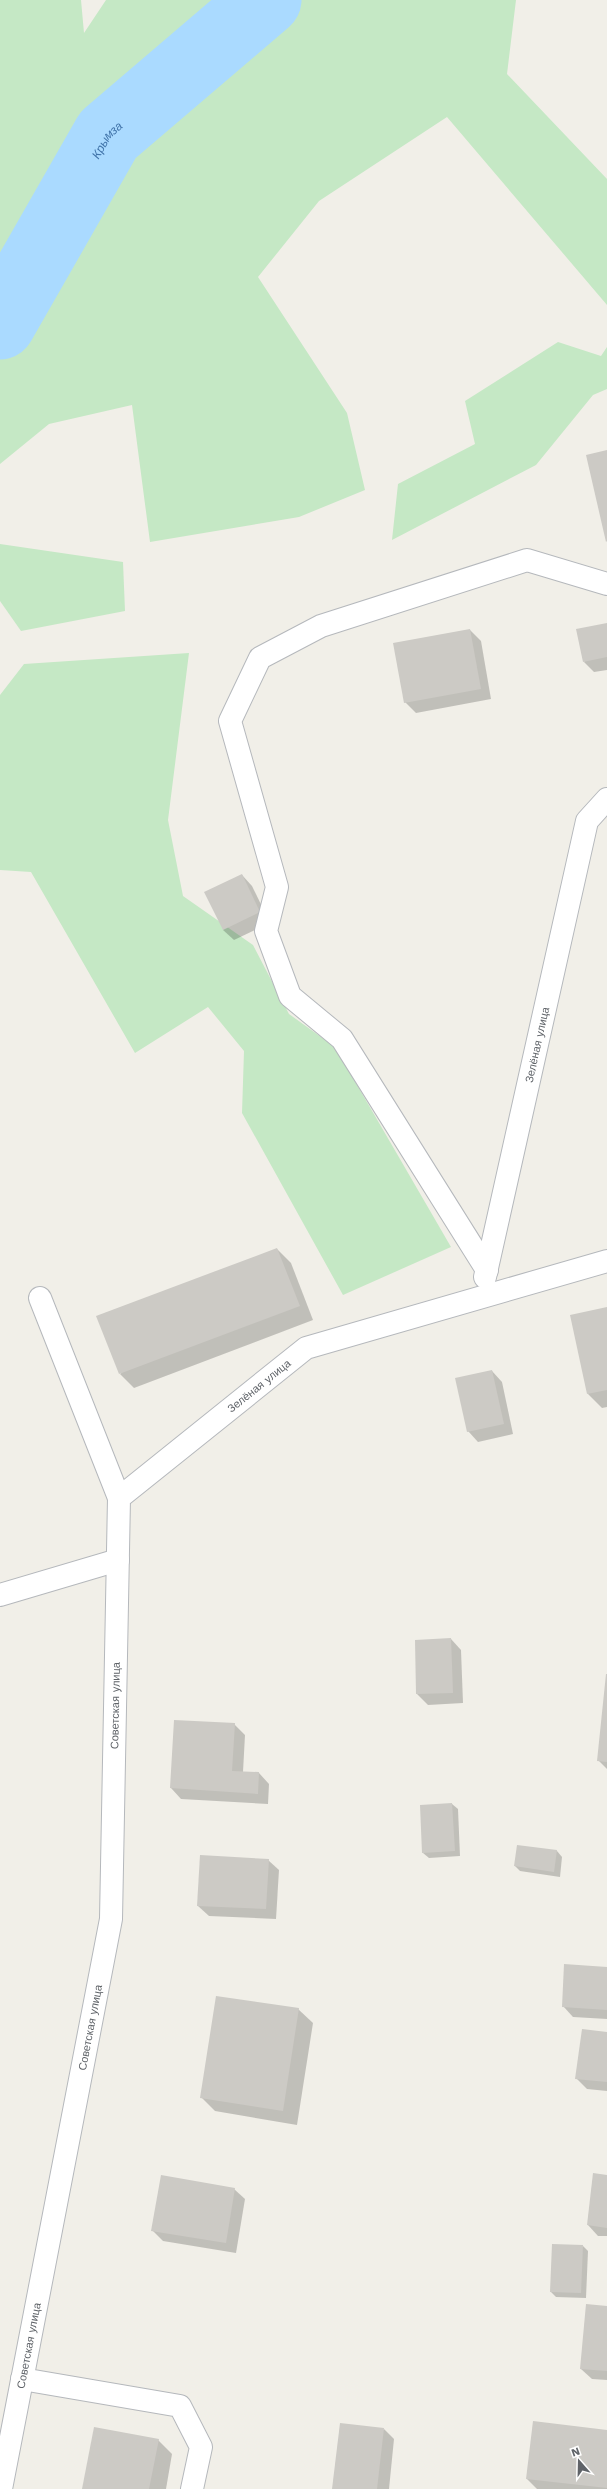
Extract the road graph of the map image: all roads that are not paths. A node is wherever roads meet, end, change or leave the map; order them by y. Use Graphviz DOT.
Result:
graph roads {
  1 [pos="607,584"];
  2 [pos="607,799"];
  3 [pos="607,1261"];
  4 [pos="487,1270"];
  5 [pos="40,1298"];
  6 [pos="480,1298"];
  7 [pos="119,1498"];
  8 [pos="118,1560"];
  9 [pos="0,1595"];
  10 [pos="22,2379"];
  11 [pos="1,2489"];
  12 [pos="192,2489"];
  1 -- 4 [label="street"];
  2 -- 4 [label="street, Зелёная улица"];
  3 -- 6 [label="street, Зелёная улица"];
  4 -- 6 [label="street, Зелёная улица"];
  5 -- 7 [label="street"];
  6 -- 7 [label="street, Зелёная улица"];
  7 -- 8 [label="street"];
  8 -- 9 [label="street"];
  8 -- 10 [label="street, Советская улица"];
  10 -- 11 [label="street, Советская улица"];
  10 -- 12 [label="street"];
}
